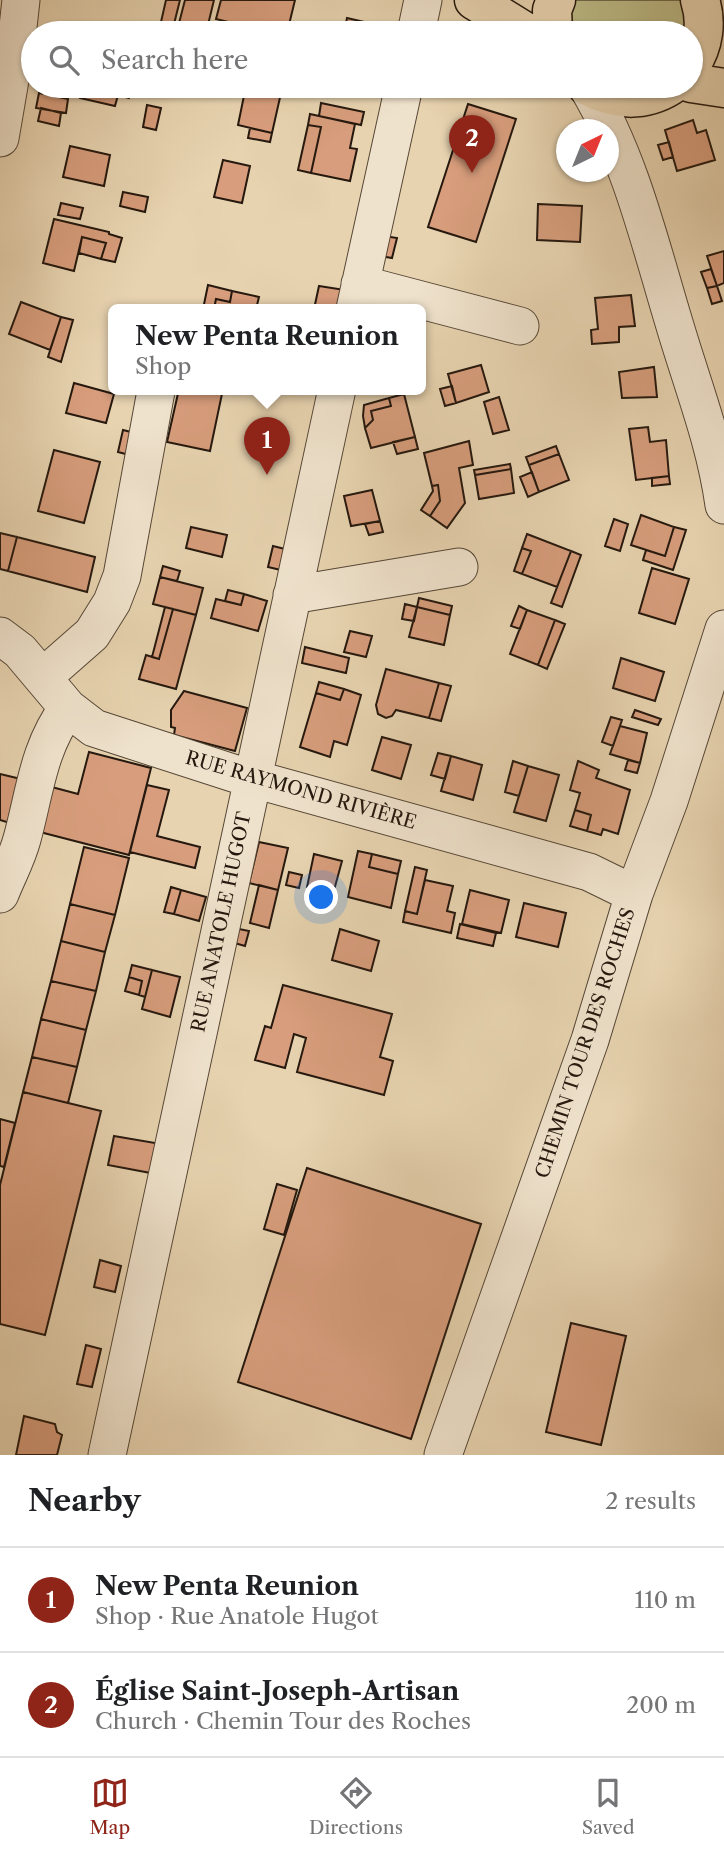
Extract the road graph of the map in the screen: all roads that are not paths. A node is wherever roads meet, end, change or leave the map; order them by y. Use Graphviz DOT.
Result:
graph roads {
  1 [pos="21,0"];
  2 [pos="423,0"];
  3 [pos="474,0"];
  4 [pos="556,0"];
  5 [pos="709,12"];
  6 [pos="419,21"];
  7 [pos="508,21"];
  8 [pos="552,21"];
  9 [pos="703,31"];
  10 [pos="703,85"];
  11 [pos="724,88"];
  12 [pos="401,98"];
  13 [pos="594,98"];
  14 [pos="653,98"];
  15 [pos="0,138"];
  16 [pos="630,176"];
  17 [pos="357,296"];
  18 [pos="400,304"];
  19 [pos="426,309"];
  20 [pos="520,326"];
  21 [pos="155,395"];
  22 [pos="336,395"];
  23 [pos="717,428"];
  24 [pos="724,505"];
  25 [pos="459,567"];
  26 [pos="292,595"];
  27 [pos="724,629"];
  28 [pos="0,636"];
  29 [pos="43,677"];
  30 [pos="68,708"];
  31 [pos="252,778"];
  32 [pos="0,894"];
  33 [pos="634,894"];
  34 [pos="107,1455"];
  35 [pos="443,1455"];
  1 -- 15 [label="street"];
  2 -- 6 [label="street"];
  3 -- 7 [label="main road"];
  4 -- 8 [label="main road"];
  5 -- 9 [label="main road"];
  10 -- 11 [label="main road"];
  12 -- 17 [label="street"];
  13 -- 16 [label="street"];
  14 -- 16 [label="street"];
  16 -- 23 [label="street"];
  17 -- 18 [label="street"];
  19 -- 20 [label="street"];
  21 -- 29 [label="street"];
  22 -- 26 [label="street, RUE ANATOLE HUGOT"];
  23 -- 24 [label="street"];
  25 -- 26 [label="street"];
  26 -- 31 [label="street, RUE ANATOLE HUGOT"];
  27 -- 33 [label="street, CHEMIN TOUR DES ROCHES"];
  28 -- 29 [label="street, RUE RAYMOND RIVIÈRE"];
  29 -- 30 [label="street, RUE RAYMOND RIVIÈRE"];
  30 -- 31 [label="street, RUE RAYMOND RIVIÈRE"];
  30 -- 32 [label="street"];
  31 -- 33 [label="street, RUE RAYMOND RIVIÈRE"];
  31 -- 34 [label="street, RUE ANATOLE HUGOT"];
  33 -- 35 [label="street, CHEMIN TOUR DES ROCHES"];
}
